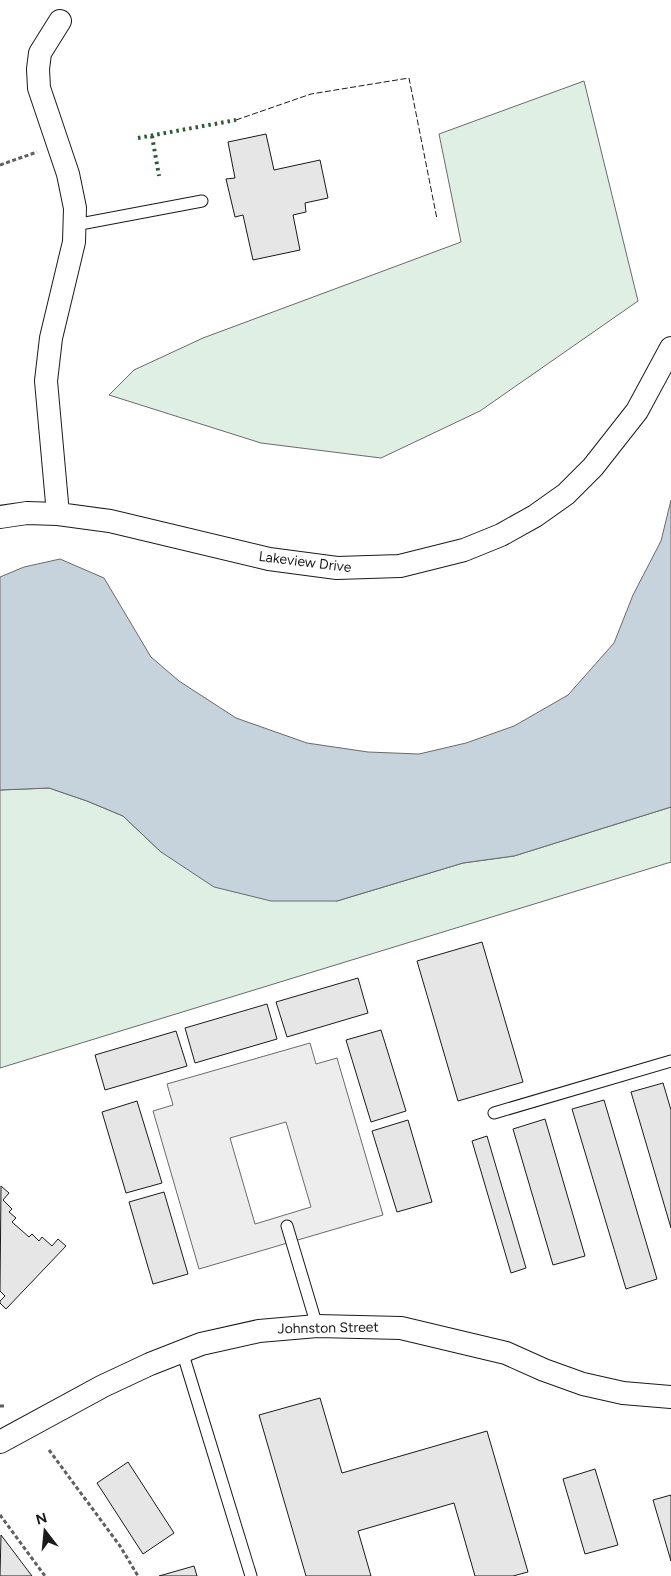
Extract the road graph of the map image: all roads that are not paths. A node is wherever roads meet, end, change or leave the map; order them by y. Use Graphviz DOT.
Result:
graph roads {
  1 [pos="60,21"];
  2 [pos="202,201"];
  3 [pos="75,225"];
  4 [pos="671,348"];
  5 [pos="58,514"];
  6 [pos="0,517"];
  7 [pos="671,1060"];
  8 [pos="494,1112"];
  9 [pos="288,1226"];
  10 [pos="317,1326"];
  11 [pos="182,1352"];
  12 [pos="671,1397"];
  13 [pos="0,1442"];
  14 [pos="251,1576"];
  1 -- 3 [label="street"];
  2 -- 3 [label="lane"];
  3 -- 5 [label="street"];
  4 -- 5 [label="street, Lakeview Drive"];
  5 -- 6 [label="street, Lakeview Drive"];
  7 -- 8 [label="lane"];
  9 -- 10 [label="lane"];
  10 -- 11 [label="street, Johnston Street"];
  10 -- 12 [label="street, Johnston Street"];
  11 -- 13 [label="street, Johnston Street"];
  11 -- 14 [label="lane"];
}
